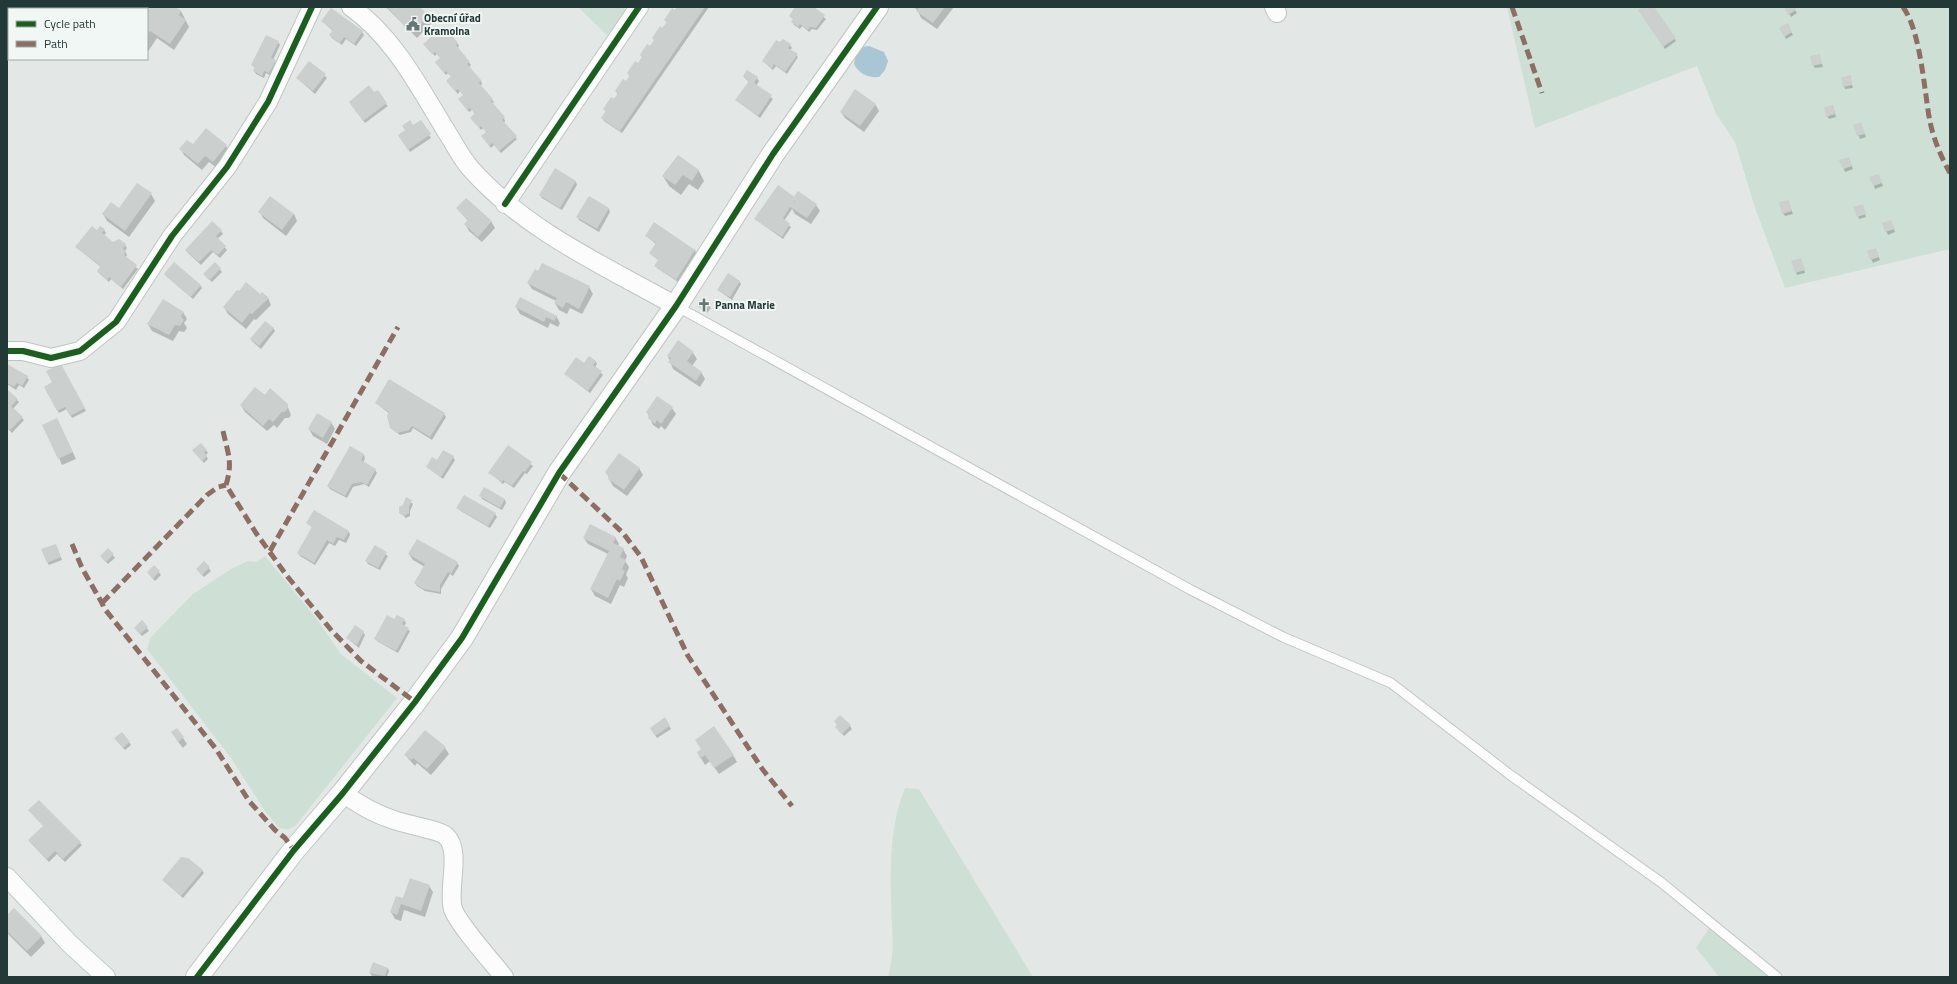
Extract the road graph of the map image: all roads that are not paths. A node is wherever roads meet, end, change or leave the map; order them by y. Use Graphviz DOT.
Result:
graph roads {
  1 [pos="312,7"];
  2 [pos="351,7"];
  3 [pos="639,7"];
  4 [pos="877,7"];
  5 [pos="505,204"];
  6 [pos="676,306"];
  7 [pos="7,351"];
  8 [pos="343,793"];
  9 [pos="7,877"];
  10 [pos="106,977"];
  11 [pos="197,977"];
  12 [pos="504,977"];
  13 [pos="1777,977"];
  1 -- 7 [label="street"];
  2 -- 5 [label="street"];
  3 -- 5 [label="street"];
  4 -- 6 [label="street"];
  5 -- 6 [label="street"];
  6 -- 8 [label="street"];
  6 -- 13 [label="lane"];
  8 -- 11 [label="street"];
  8 -- 12 [label="street"];
  9 -- 10 [label="street"];
}
